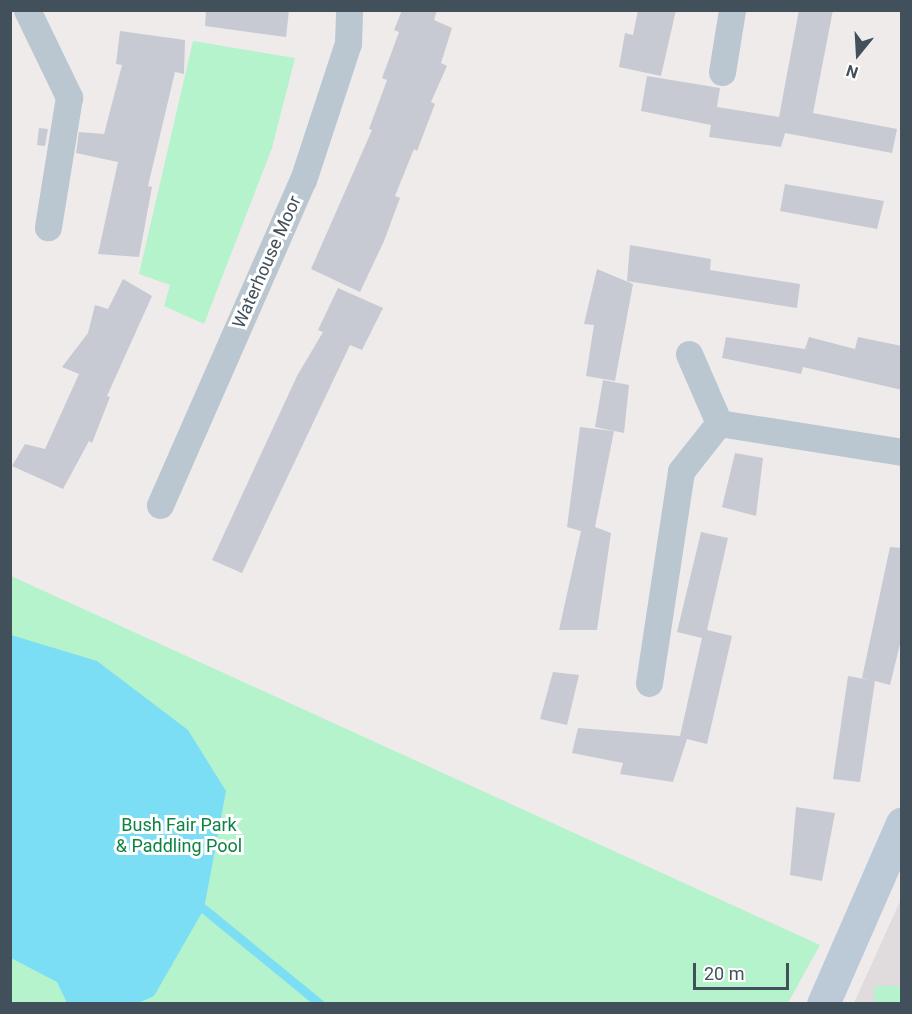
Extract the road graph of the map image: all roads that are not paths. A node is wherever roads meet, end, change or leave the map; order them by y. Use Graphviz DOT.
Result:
graph roads {
  1 [pos="27,10"];
  2 [pos="349,10"];
  3 [pos="732,10"];
  4 [pos="722,72"];
  5 [pos="48,227"];
  6 [pos="689,354"];
  7 [pos="719,423"];
  8 [pos="902,452"];
  9 [pos="160,505"];
  10 [pos="650,683"];
  11 [pos="902,823"];
  12 [pos="823,1004"];
  1 -- 5 [label="street"];
  2 -- 9 [label="street, Waterhouse Moor"];
  3 -- 4 [label="street"];
  6 -- 7 [label="street"];
  7 -- 8 [label="street"];
  7 -- 10 [label="street"];
  11 -- 12 [label="street"];
}
